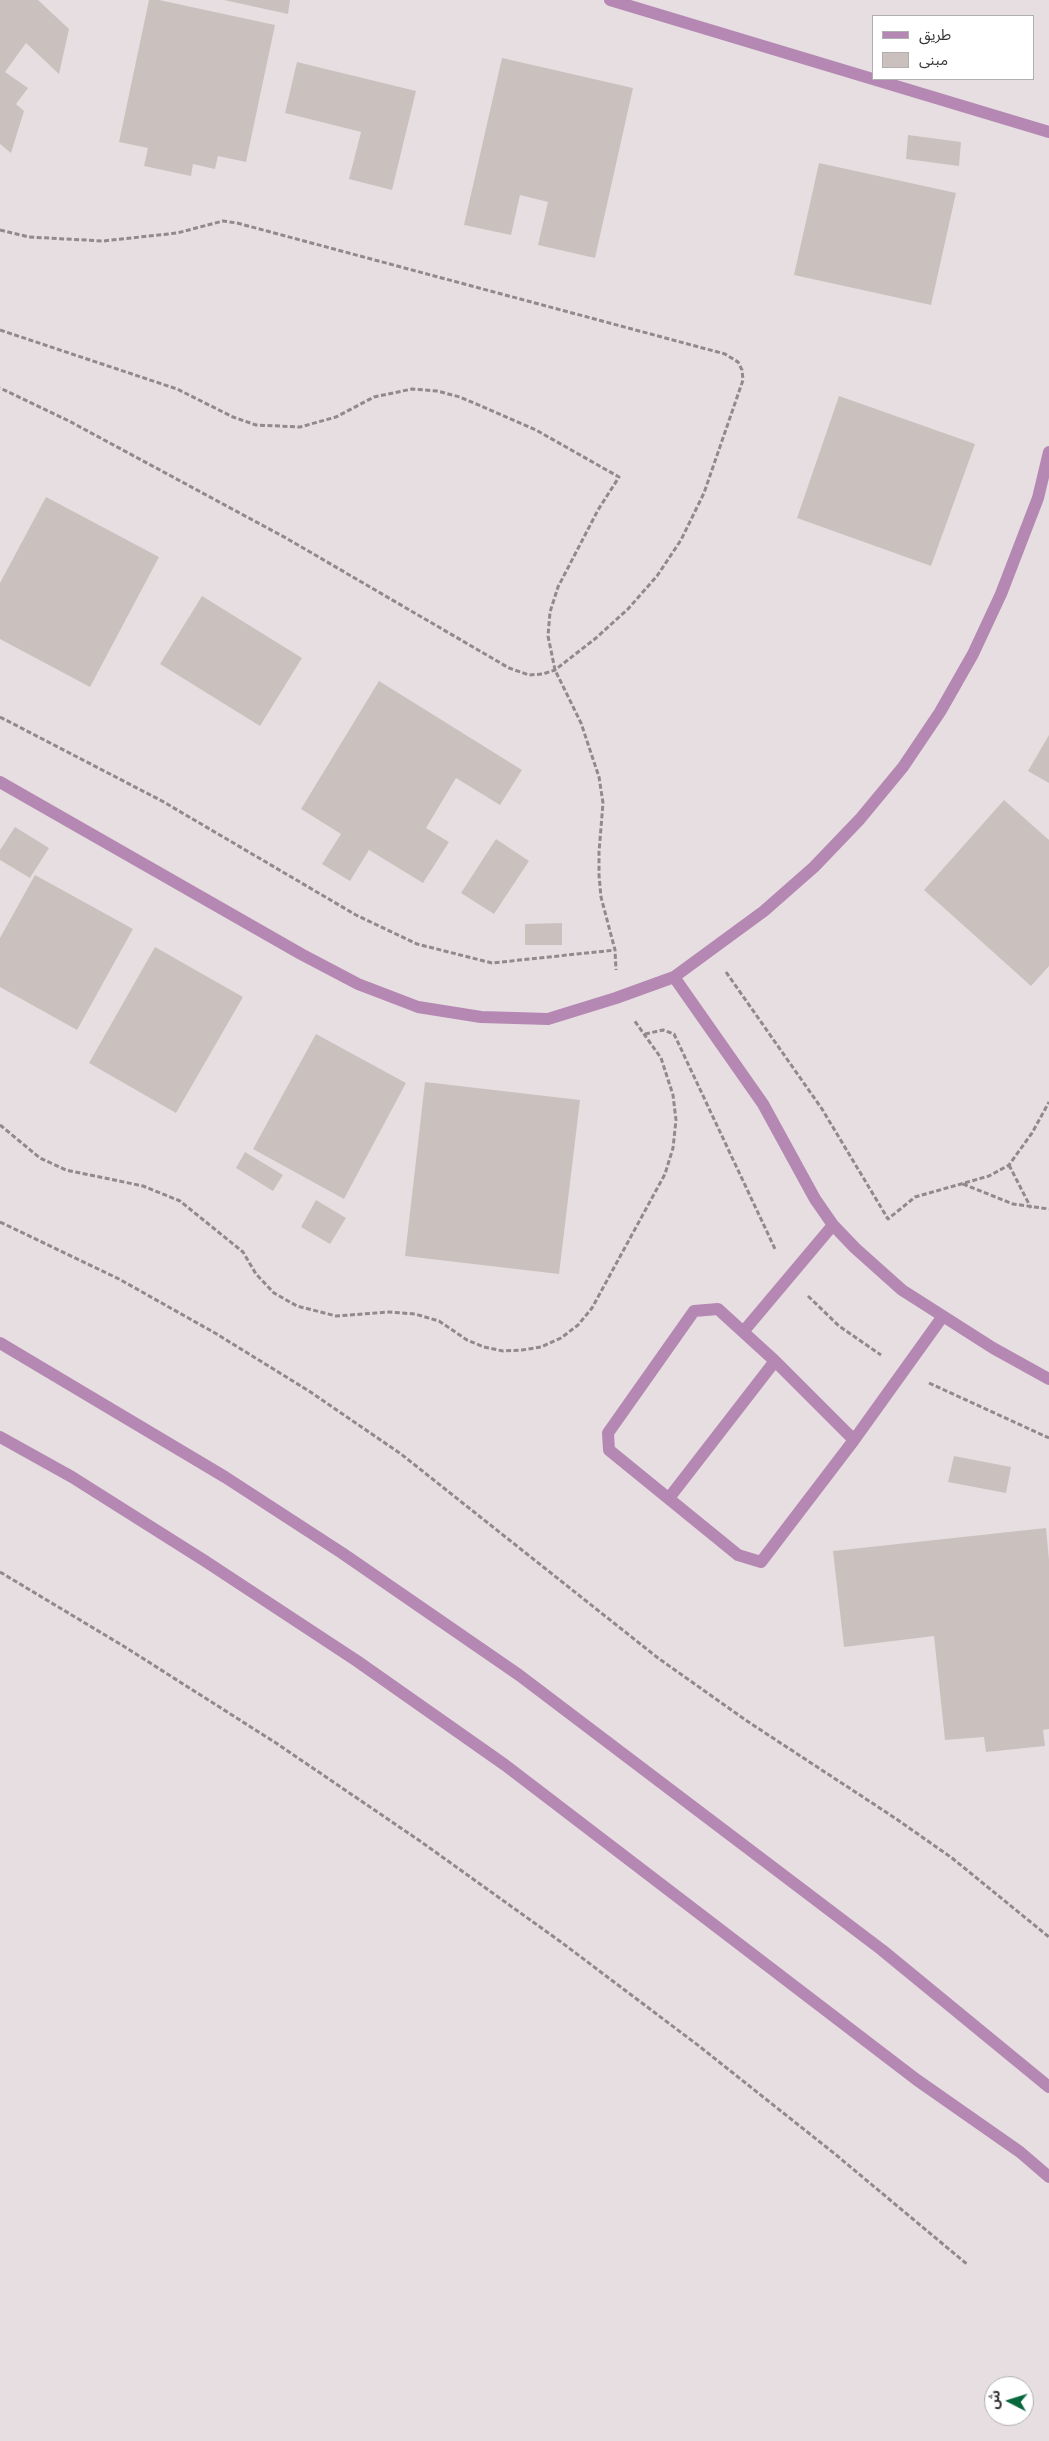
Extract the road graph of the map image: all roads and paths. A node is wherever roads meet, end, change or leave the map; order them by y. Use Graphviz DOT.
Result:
graph roads {
  1 [pos="610,0"];
  2 [pos="872,79"];
  3 [pos="876,80"];
  4 [pos="1049,132"];
  5 [pos="0,230"];
  6 [pos="0,330"];
  7 [pos="0,388"];
  8 [pos="1049,452"];
  9 [pos="554,670"];
  10 [pos="0,717"];
  11 [pos="0,782"];
  12 [pos="615,950"];
  13 [pos="711,951"];
  14 [pos="674,977"];
  15 [pos="616,998"];
  16 [pos="1049,1102"];
  17 [pos="0,1125"];
  18 [pos="1009,1165"];
  19 [pos="963,1184"];
  20 [pos="1031,1208"];
  21 [pos="1049,1209"];
  22 [pos="0,1222"];
  23 [pos="834,1225"];
  24 [pos="943,1316"];
  25 [pos="743,1332"];
  26 [pos="0,1344"];
  27 [pos="775,1361"];
  28 [pos="1049,1378"];
  29 [pos="0,1437"];
  30 [pos="854,1440"];
  31 [pos="669,1498"];
  32 [pos="0,1572"];
  33 [pos="1049,1937"];
  34 [pos="1049,2087"];
  35 [pos="1049,2177"];
  36 [pos="968,2265"];
  1 -- 2 [label="street"];
  3 -- 4 [label="street"];
  5 -- 9 [label="path"];
  6 -- 9 [label="path"];
  7 -- 9 [label="path"];
  8 -- 13 [label="street"];
  9 -- 12 [label="path"];
  10 -- 12 [label="path"];
  11 -- 15 [label="street"];
  12 -- 15 [label="path"];
  13 -- 14 [label="street"];
  13 -- 19 [label="path"];
  14 -- 15 [label="street"];
  14 -- 23 [label="street"];
  15 -- 17 [label="path"];
  16 -- 18 [label="path"];
  18 -- 19 [label="path"];
  18 -- 20 [label="path"];
  19 -- 20 [label="path"];
  20 -- 21 [label="path"];
  22 -- 33 [label="path"];
  23 -- 24 [label="street"];
  23 -- 25 [label="street"];
  24 -- 28 [label="street"];
  24 -- 30 [label="street"];
  25 -- 27 [label="street"];
  25 -- 31 [label="street"];
  26 -- 34 [label="street"];
  27 -- 30 [label="street"];
  27 -- 31 [label="street"];
  29 -- 35 [label="street"];
  30 -- 31 [label="street"];
  32 -- 36 [label="path"];
}
